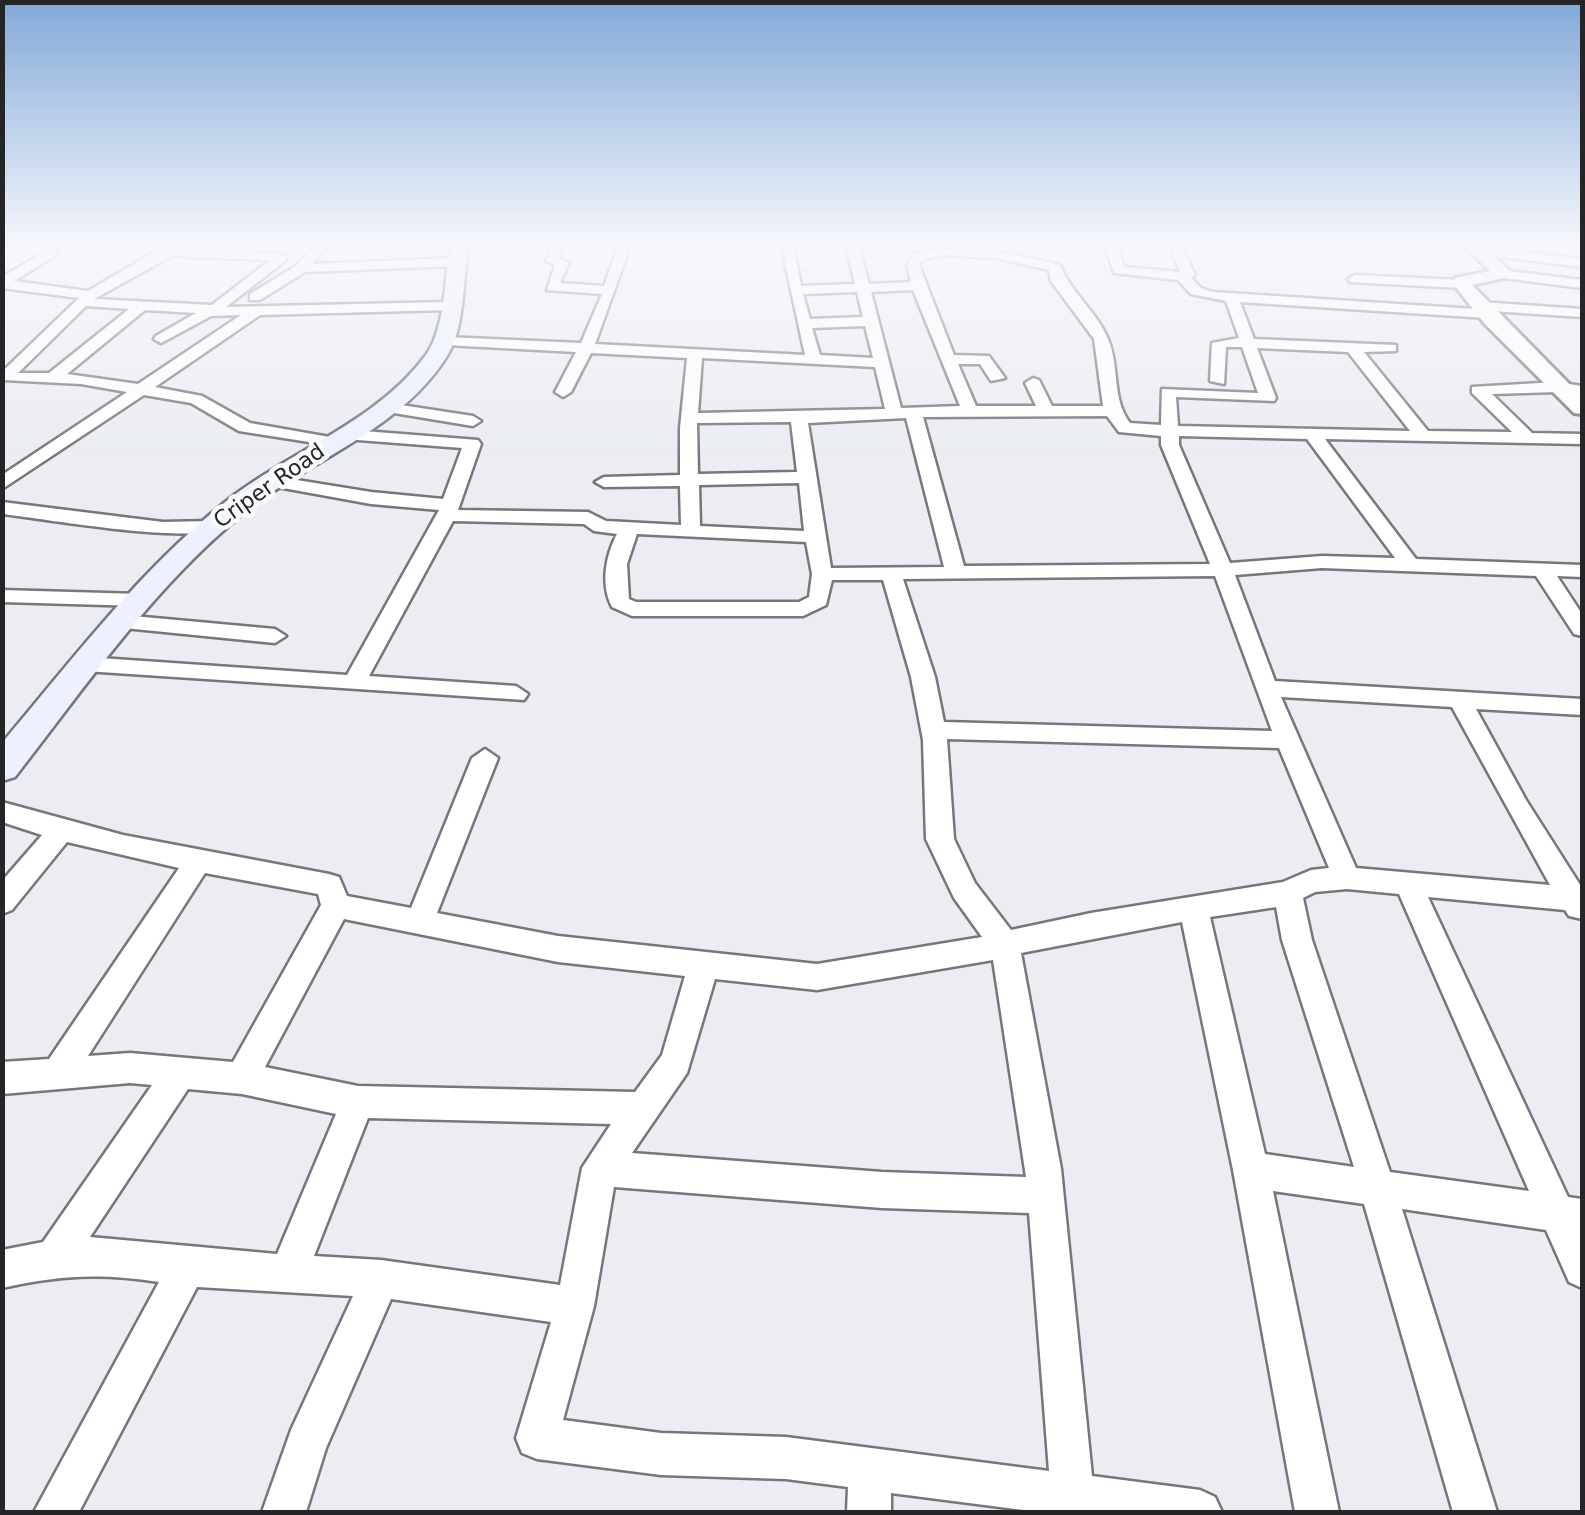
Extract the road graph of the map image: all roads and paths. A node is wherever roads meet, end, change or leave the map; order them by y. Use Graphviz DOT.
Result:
graph roads {
  1 [pos="70,315"];
  2 [pos="131,315"];
  3 [pos="202,315"];
  4 [pos="252,315"];
  5 [pos="447,315"];
  6 [pos="601,315"];
  7 [pos="802,315"];
  8 [pos="869,315"];
  9 [pos="930,315"];
  10 [pos="1083,315"];
  11 [pos="1237,315"];
  12 [pos="1488,315"];
  13 [pos="871,322"];
  14 [pos="805,324"];
  15 [pos="161,339"];
  16 [pos="446,341"];
  17 [pos="1247,342"];
  18 [pos="584,348"];
  19 [pos="1352,348"];
  20 [pos="1391,348"];
  21 [pos="2,351"];
  22 [pos="34,351"];
  23 [pos="695,354"];
  24 [pos="812,358"];
  25 [pos="948,360"];
  26 [pos="880,362"];
  27 [pos="5,376"];
  28 [pos="54,377"];
  29 [pos="997,378"];
  30 [pos="1218,381"];
  31 [pos="1033,383"];
  32 [pos="1557,386"];
  33 [pos="143,390"];
  34 [pos="1582,391"];
  35 [pos="563,392"];
  36 [pos="388,408"];
  37 [pos="1582,408"];
  38 [pos="1046,410"];
  39 [pos="970,411"];
  40 [pos="1112,411"];
  41 [pos="903,412"];
  42 [pos="802,416"];
  43 [pos="689,418"];
  44 [pos="474,421"];
  45 [pos="1170,432"];
  46 [pos="1312,434"];
  47 [pos="1422,434"];
  48 [pos="1527,438"];
  49 [pos="343,439"];
  50 [pos="1582,440"];
  51 [pos="616,460"];
  52 [pos="806,477"];
  53 [pos="272,481"];
  54 [pos="693,481"];
  55 [pos="604,482"];
  56 [pos="2,484"];
  57 [pos="2,508"];
  58 [pos="449,510"];
  59 [pos="588,518"];
  60 [pos="211,527"];
  61 [pos="631,529"];
  62 [pos="691,533"];
  63 [pos="816,537"];
  64 [pos="1409,564"];
  65 [pos="1542,568"];
  66 [pos="1224,570"];
  67 [pos="1582,571"];
  68 [pos="822,574"];
  69 [pos="956,574"];
  70 [pos="892,576"];
  71 [pos="2,596"];
  72 [pos="140,600"];
  73 [pos="122,622"];
  74 [pos="1582,629"];
  75 [pos="275,636"];
  76 [pos="85,664"];
  77 [pos="355,681"];
  78 [pos="1266,688"];
  79 [pos="516,694"];
  80 [pos="1460,700"];
  81 [pos="1582,708"];
  82 [pos="933,730"];
  83 [pos="1288,740"];
  84 [pos="485,758"];
  85 [pos="2,768"];
  86 [pos="2,812"];
  87 [pos="60,833"];
  88 [pos="198,864"];
  89 [pos="1346,878"];
  90 [pos="1409,886"];
  91 [pos="1288,893"];
  92 [pos="2,902"];
  93 [pos="1580,904"];
  94 [pos="336,906"];
  95 [pos="1194,911"];
  96 [pos="420,922"];
  97 [pos="1005,945"];
  98 [pos="703,967"];
  99 [pos="180,1072"];
  100 [pos="56,1076"];
  101 [pos="2,1078"];
  102 [pos="242,1078"];
  103 [pos="358,1102"];
  104 [pos="640,1108"];
  105 [pos="600,1168"];
  106 [pos="1251,1170"];
  107 [pos="1376,1189"];
  108 [pos="1045,1196"];
  109 [pos="1571,1216"];
  110 [pos="54,1258"];
  111 [pos="187,1268"];
  112 [pos="2,1269"];
  113 [pos="1582,1270"];
  114 [pos="288,1274"];
  115 [pos="382,1279"];
  116 [pos="575,1306"];
  117 [pos="870,1470"];
  118 [pos="1073,1504"];
  119 [pos="56,1512"];
  120 [pos="284,1512"];
  121 [pos="869,1512"];
  122 [pos="1200,1512"];
  123 [pos="1317,1512"];
  124 [pos="1475,1512"];
  1 -- 22 [label="street"];
  2 -- 28 [label="street"];
  3 -- 15 [label="street"];
  4 -- 33 [label="street"];
  5 -- 16 [label="main road"];
  6 -- 18 [label="street"];
  7 -- 14 [label="street"];
  8 -- 13 [label="street"];
  9 -- 25 [label="street"];
  10 -- 40 [label="street"];
  11 -- 17 [label="street"];
  12 -- 32 [label="street"];
  13 -- 14 [label="street"];
  13 -- 26 [label="street"];
  14 -- 24 [label="street"];
  16 -- 18 [label="street"];
  16 -- 36 [label="main road, Criper Road"];
  17 -- 19 [label="street"];
  17 -- 30 [label="street"];
  17 -- 45 [label="street"];
  18 -- 23 [label="street"];
  18 -- 35 [label="street"];
  19 -- 20 [label="street"];
  19 -- 47 [label="street"];
  21 -- 22 [label="street"];
  22 -- 27 [label="street"];
  23 -- 24 [label="street"];
  23 -- 43 [label="street"];
  24 -- 26 [label="street"];
  25 -- 29 [label="street"];
  25 -- 39 [label="street"];
  26 -- 41 [label="street"];
  27 -- 28 [label="street"];
  28 -- 33 [label="street"];
  31 -- 38 [label="street"];
  32 -- 34 [label="street"];
  32 -- 37 [label="street"];
  32 -- 48 [label="street"];
  33 -- 49 [label="street"];
  33 -- 56 [label="street"];
  36 -- 44 [label="street"];
  36 -- 49 [label="main road, Criper Road"];
  38 -- 39 [label="street"];
  38 -- 40 [label="street"];
  39 -- 41 [label="street"];
  40 -- 45 [label="street"];
  41 -- 42 [label="street"];
  41 -- 69 [label="street"];
  42 -- 43 [label="street"];
  42 -- 52 [label="street"];
  43 -- 54 [label="street"];
  45 -- 46 [label="street"];
  45 -- 66 [label="street"];
  46 -- 47 [label="street"];
  46 -- 64 [label="street"];
  47 -- 48 [label="street"];
  48 -- 50 [label="street"];
  49 -- 53 [label="main road, Criper Road"];
  49 -- 58 [label="street"];
  51 -- 55 [label="street"];
  52 -- 54 [label="street"];
  52 -- 63 [label="street"];
  53 -- 58 [label="street"];
  53 -- 60 [label="main road, Criper Road"];
  54 -- 55 [label="street"];
  54 -- 62 [label="street"];
  55 -- 59 [label="street"];
  57 -- 60 [label="street"];
  58 -- 59 [label="street"];
  58 -- 77 [label="street"];
  59 -- 61 [label="street"];
  60 -- 72 [label="main road, Criper Road"];
  61 -- 62 [label="street"];
  61 -- 68 [label="street"];
  62 -- 63 [label="street"];
  63 -- 68 [label="street"];
  64 -- 65 [label="street"];
  64 -- 66 [label="street"];
  65 -- 67 [label="street"];
  65 -- 74 [label="street"];
  66 -- 69 [label="street"];
  66 -- 78 [label="street"];
  68 -- 70 [label="street"];
  69 -- 70 [label="street"];
  70 -- 82 [label="street"];
  71 -- 72 [label="street"];
  72 -- 73 [label="main road, Criper Road"];
  73 -- 75 [label="street"];
  73 -- 76 [label="main road, Criper Road"];
  76 -- 77 [label="street"];
  76 -- 85 [label="main road, Criper Road"];
  77 -- 79 [label="street"];
  78 -- 80 [label="street"];
  78 -- 83 [label="street"];
  80 -- 81 [label="street"];
  80 -- 93 [label="street"];
  82 -- 83 [label="street"];
  82 -- 97 [label="street"];
  83 -- 89 [label="street"];
  84 -- 96 [label="street"];
  86 -- 87 [label="street"];
  87 -- 88 [label="street"];
  87 -- 92 [label="street"];
  88 -- 94 [label="street"];
  88 -- 100 [label="street"];
  89 -- 90 [label="street"];
  89 -- 91 [label="street"];
  90 -- 93 [label="street"];
  90 -- 109 [label="street"];
  91 -- 95 [label="street"];
  91 -- 107 [label="street"];
  94 -- 96 [label="street"];
  94 -- 102 [label="street"];
  95 -- 97 [label="street"];
  95 -- 106 [label="street"];
  96 -- 98 [label="street"];
  97 -- 98 [label="street"];
  97 -- 108 [label="street"];
  98 -- 104 [label="street"];
  99 -- 100 [label="street"];
  99 -- 102 [label="street"];
  99 -- 110 [label="street"];
  100 -- 101 [label="street"];
  102 -- 103 [label="street"];
  103 -- 104 [label="street"];
  103 -- 114 [label="street"];
  104 -- 105 [label="street"];
  105 -- 108 [label="street"];
  105 -- 116 [label="street"];
  106 -- 107 [label="street"];
  106 -- 123 [label="street"];
  107 -- 109 [label="street"];
  107 -- 124 [label="street"];
  108 -- 118 [label="street"];
  109 -- 113 [label="street"];
  110 -- 111 [label="street"];
  110 -- 112 [label="street"];
  111 -- 114 [label="street"];
  111 -- 119 [label="street"];
  114 -- 115 [label="street"];
  115 -- 116 [label="street"];
  115 -- 120 [label="street"];
  116 -- 117 [label="street"];
  117 -- 118 [label="street"];
  117 -- 121 [label="street"];
  118 -- 122 [label="street"];
}
